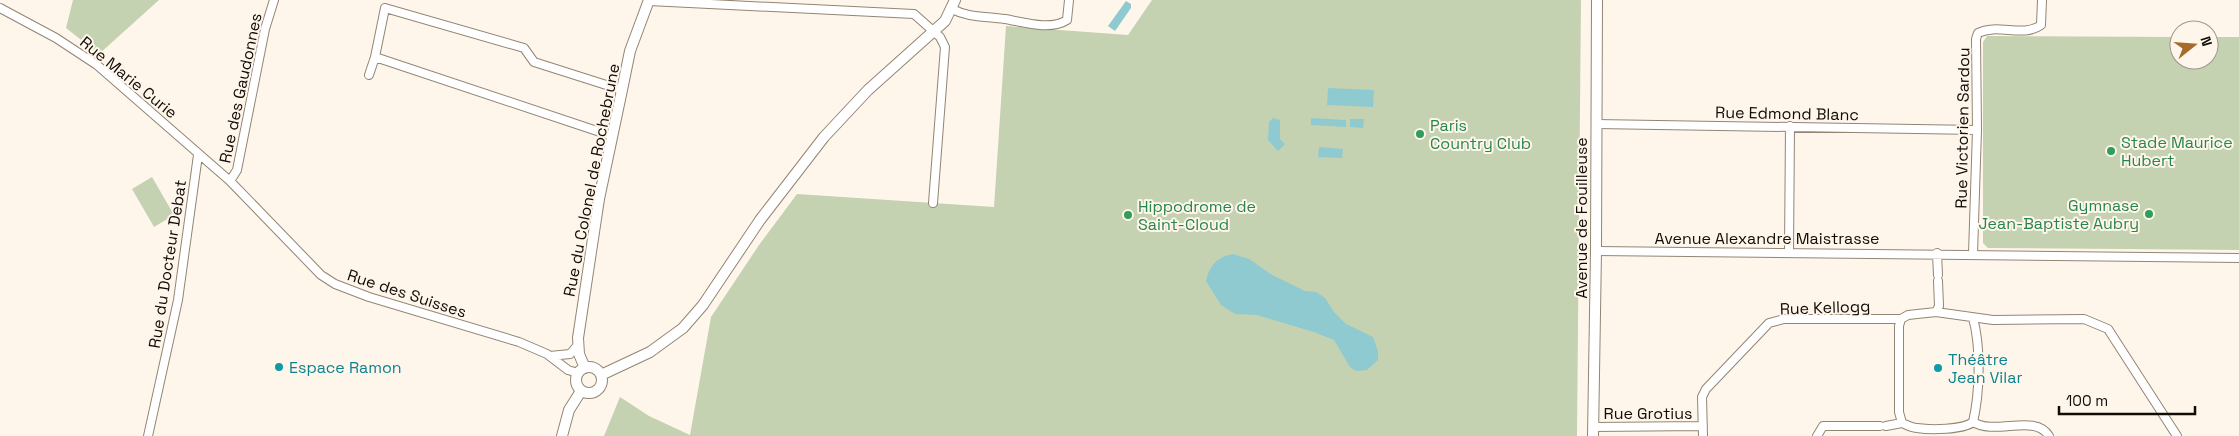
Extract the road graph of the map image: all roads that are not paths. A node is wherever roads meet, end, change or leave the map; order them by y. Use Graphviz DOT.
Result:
graph roads {
  1 [pos="274,0"];
  2 [pos="649,0"];
  3 [pos="1069,0"];
  4 [pos="1597,0"];
  5 [pos="2042,0"];
  6 [pos="953,5"];
  7 [pos="0,8"];
  8 [pos="934,31"];
  9 [pos="375,57"];
  10 [pos="369,75"];
  11 [pos="622,90"];
  12 [pos="1596,124"];
  13 [pos="1790,126"];
  14 [pos="1977,130"];
  15 [pos="612,136"];
  16 [pos="198,154"];
  17 [pos="230,182"];
  18 [pos="933,203"];
  19 [pos="1596,251"];
  20 [pos="1789,252"];
  21 [pos="1937,253"];
  22 [pos="1973,254"];
  23 [pos="2239,258"];
  24 [pos="1936,312"];
  25 [pos="1973,318"];
  26 [pos="1901,320"];
  27 [pos="578,345"];
  28 [pos="550,356"];
  29 [pos="581,371"];
  30 [pos="601,375"];
  31 [pos="581,391"];
  32 [pos="1974,422"];
  33 [pos="1902,423"];
  34 [pos="1703,426"];
  35 [pos="1593,431"];
  36 [pos="1936,432"];
  37 [pos="148,436"];
  38 [pos="562,436"];
  39 [pos="1703,436"];
  40 [pos="1817,436"];
  41 [pos="2049,436"];
  42 [pos="2177,436"];
  1 -- 17 [label="street, Rue des Gaudonnes"];
  2 -- 8 [label="street"];
  2 -- 11 [label="street, Rue du Colonel de Rochebrune"];
  3 -- 6 [label="street"];
  4 -- 12 [label="street, Avenue de Fouilleuse"];
  5 -- 14 [label="street, Rue Victorien Sardou"];
  6 -- 8 [label="street"];
  7 -- 16 [label="street, Rue Marie Curie"];
  8 -- 18 [label="street"];
  8 -- 30 [label="street"];
  9 -- 10 [label="street"];
  9 -- 11 [label="street"];
  9 -- 15 [label="street"];
  11 -- 15 [label="street, Rue du Colonel de Rochebrune"];
  12 -- 13 [label="street, Rue Edmond Blanc"];
  12 -- 19 [label="street, Avenue de Fouilleuse"];
  13 -- 14 [label="street, Rue Edmond Blanc"];
  13 -- 20 [label="street"];
  14 -- 22 [label="street, Rue Victorien Sardou"];
  15 -- 27 [label="street, Rue du Colonel de Rochebrune"];
  16 -- 17 [label="street, Rue Marie Curie"];
  16 -- 37 [label="street, Rue du Docteur Debat"];
  17 -- 28 [label="street, Rue des Suisses"];
  19 -- 20 [label="street, Avenue Alexandre Maistrasse"];
  19 -- 35 [label="street, Avenue de Fouilleuse"];
  20 -- 21 [label="street, Avenue Alexandre Maistrasse"];
  21 -- 22 [label="street, Avenue Alexandre Maistrasse"];
  21 -- 24 [label="street"];
  22 -- 23 [label="street, Avenue Alexandre Maistrasse"];
  24 -- 25 [label="street, Rue Kellogg"];
  24 -- 26 [label="street, Rue Kellogg"];
  25 -- 32 [label="street"];
  25 -- 42 [label="street, Rue Kellogg"];
  26 -- 33 [label="street"];
  26 -- 34 [label="street, Rue Kellogg"];
  27 -- 28 [label="street"];
  27 -- 29 [label="street, Rue du Colonel de Rochebrune"];
  28 -- 29 [label="street, Rue des Suisses"];
  29 -- 30 [label="street"];
  29 -- 31 [label="street"];
  30 -- 31 [label="street"];
  31 -- 38 [label="street"];
  32 -- 36 [label="street"];
  32 -- 41 [label="street"];
  33 -- 36 [label="street"];
  33 -- 40 [label="street"];
  34 -- 35 [label="street, Rue Grotius"];
  34 -- 39 [label="street, Rue Kellogg"];
}
